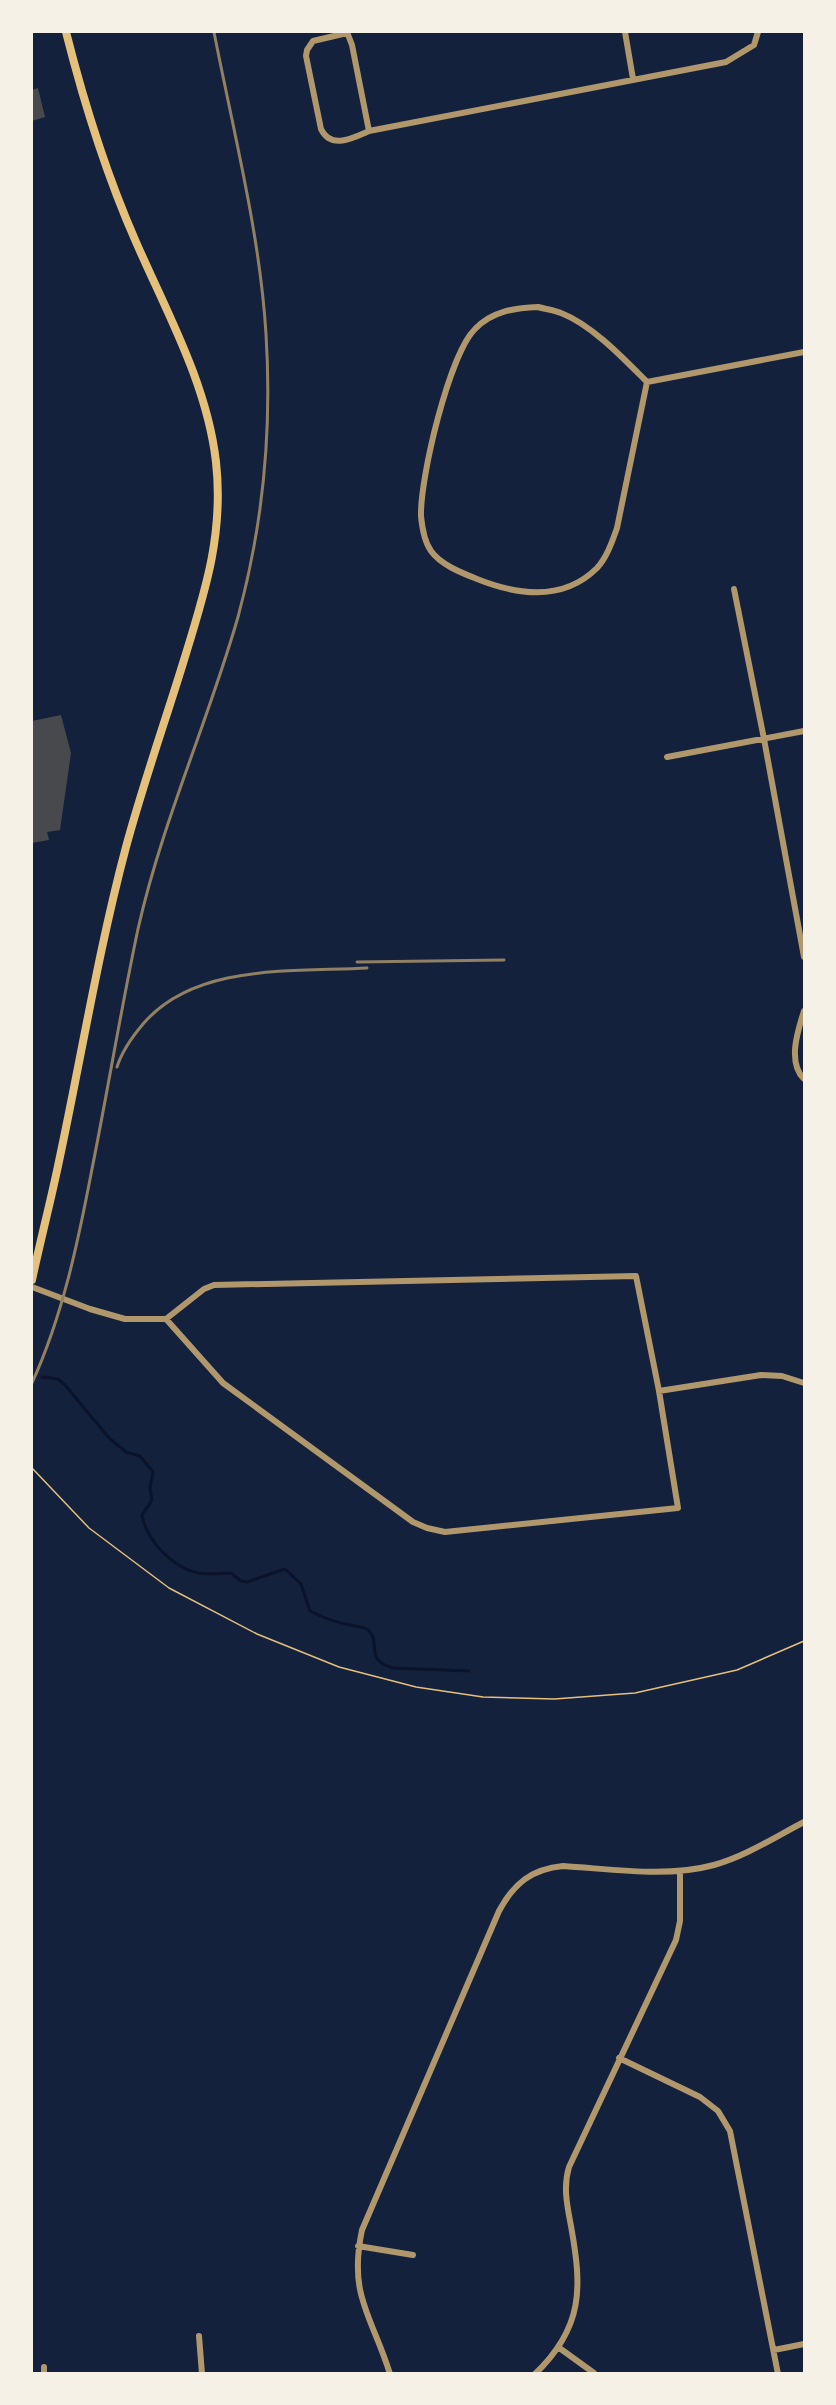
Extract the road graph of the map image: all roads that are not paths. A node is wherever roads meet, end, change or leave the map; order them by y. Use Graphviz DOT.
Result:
graph roads {
  1 [pos="66,32"];
  2 [pos="347,32"];
  3 [pos="625,32"];
  4 [pos="758,32"];
  5 [pos="633,78"];
  6 [pos="369,131"];
  7 [pos="804,352"];
  8 [pos="647,382"];
  9 [pos="734,589"];
  10 [pos="804,731"];
  11 [pos="764,739"];
  12 [pos="667,757"];
  13 [pos="804,957"];
  14 [pos="804,1011"];
  15 [pos="804,1079"];
  16 [pos="32,1280"];
  17 [pos="32,1287"];
  18 [pos="166,1318"];
  19 [pos="804,1383"];
  20 [pos="659,1391"];
  21 [pos="804,1822"];
  22 [pos="680,1871"];
  23 [pos="619,2058"];
  24 [pos="358,2246"];
  25 [pos="413,2255"];
  26 [pos="199,2336"];
  27 [pos="804,2344"];
  28 [pos="558,2347"];
  29 [pos="774,2350"];
  30 [pos="202,2373"];
  31 [pos="390,2373"];
  32 [pos="535,2373"];
  33 [pos="594,2373"];
  34 [pos="778,2373"];
  1 -- 16 [label="main road"];
  2 -- 6 [label="street"];
  2 -- 6 [label="street"];
  3 -- 5 [label="street"];
  4 -- 5 [label="street"];
  5 -- 6 [label="street"];
  7 -- 8 [label="street"];
  8 -- 8 [label="street"];
  9 -- 11 [label="street"];
  10 -- 11 [label="street"];
  11 -- 12 [label="street"];
  11 -- 13 [label="street"];
  14 -- 15 [label="street"];
  17 -- 18 [label="street"];
  18 -- 20 [label="street"];
  18 -- 20 [label="street"];
  19 -- 20 [label="street"];
  21 -- 22 [label="street"];
  22 -- 23 [label="street"];
  22 -- 24 [label="street"];
  23 -- 28 [label="street"];
  23 -- 29 [label="street"];
  24 -- 25 [label="street"];
  24 -- 31 [label="street"];
  26 -- 30 [label="street"];
  27 -- 29 [label="street"];
  28 -- 32 [label="street"];
  28 -- 33 [label="street"];
  29 -- 34 [label="street"];
}
